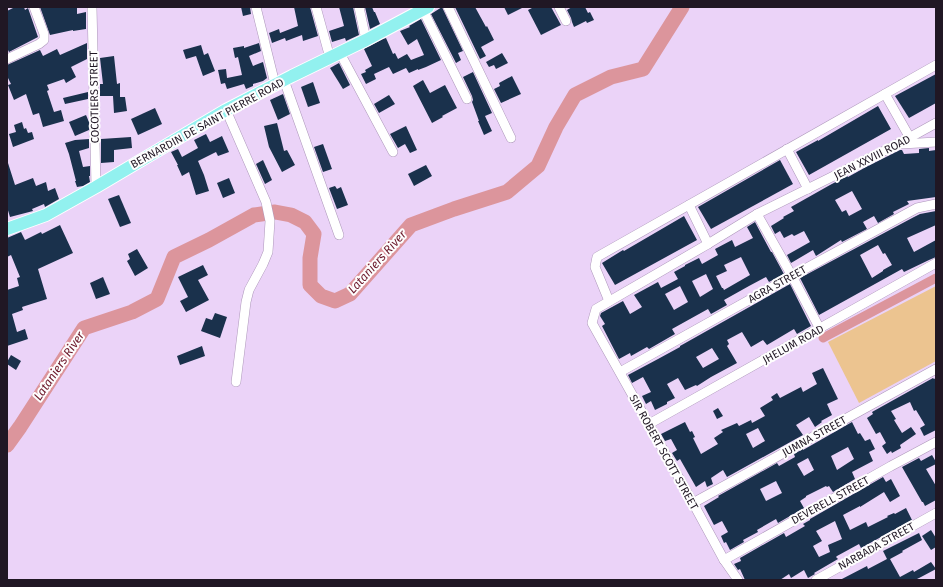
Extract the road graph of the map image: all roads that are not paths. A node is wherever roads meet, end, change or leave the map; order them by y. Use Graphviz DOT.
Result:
graph roads {
  1 [pos="34,7"];
  2 [pos="92,7"];
  3 [pos="256,7"];
  4 [pos="316,7"];
  5 [pos="358,7"];
  6 [pos="448,7"];
  7 [pos="559,7"];
  8 [pos="426,9"];
  9 [pos="566,21"];
  10 [pos="366,40"];
  11 [pos="335,55"];
  12 [pos="7,59"];
  13 [pos="936,65"];
  14 [pos="280,82"];
  15 [pos="885,94"];
  16 [pos="467,99"];
  17 [pos="226,110"];
  18 [pos="936,123"];
  19 [pos="511,138"];
  20 [pos="910,138"];
  21 [pos="936,142"];
  22 [pos="898,144"];
  23 [pos="787,149"];
  24 [pos="393,152"];
  25 [pos="96,187"];
  26 [pos="808,189"];
  27 [pos="936,204"];
  28 [pos="689,205"];
  29 [pos="757,214"];
  30 [pos="7,229"];
  31 [pos="339,235"];
  32 [pos="708,244"];
  33 [pos="936,263"];
  34 [pos="792,276"];
  35 [pos="609,301"];
  36 [pos="592,323"];
  37 [pos="820,329"];
  38 [pos="936,369"];
  39 [pos="620,372"];
  40 [pos="236,382"];
  41 [pos="649,424"];
  42 [pos="936,442"];
  43 [pos="693,503"];
  44 [pos="936,513"];
  45 [pos="724,560"];
  46 [pos="738,580"];
  47 [pos="816,580"];
  1 -- 12 [label="street"];
  2 -- 25 [label="street, COCOTIERS STREET"];
  3 -- 14 [label="street"];
  4 -- 11 [label="street"];
  5 -- 10 [label="street"];
  6 -- 19 [label="street"];
  7 -- 9 [label="street"];
  8 -- 10 [label="main road, BERNARDIN DE SAINT PIERRE ROAD"];
  8 -- 16 [label="street"];
  10 -- 11 [label="main road, BERNARDIN DE SAINT PIERRE ROAD"];
  11 -- 14 [label="main road, BERNARDIN DE SAINT PIERRE ROAD"];
  11 -- 24 [label="street"];
  13 -- 15 [label="street"];
  14 -- 17 [label="main road, BERNARDIN DE SAINT PIERRE ROAD"];
  14 -- 31 [label="street"];
  15 -- 20 [label="street"];
  15 -- 23 [label="street"];
  17 -- 25 [label="main road, BERNARDIN DE SAINT PIERRE ROAD"];
  17 -- 40 [label="street"];
  18 -- 20 [label="street, JEAN XXVIII ROAD"];
  20 -- 22 [label="street, JEAN XXVIII ROAD"];
  21 -- 22 [label="street"];
  22 -- 26 [label="street, JEAN XXVIII ROAD"];
  23 -- 26 [label="street"];
  23 -- 28 [label="street"];
  25 -- 30 [label="main road, BERNARDIN DE SAINT PIERRE ROAD"];
  26 -- 29 [label="street, JEAN XXVIII ROAD"];
  27 -- 34 [label="street, AGRA STREET"];
  28 -- 32 [label="street"];
  28 -- 35 [label="street"];
  29 -- 32 [label="street, JEAN XXVIII ROAD"];
  29 -- 34 [label="street"];
  32 -- 35 [label="street, JEAN XXVIII ROAD"];
  33 -- 37 [label="street, JHELUM ROAD"];
  34 -- 37 [label="street"];
  34 -- 39 [label="street, AGRA STREET"];
  35 -- 36 [label="street, JEAN XXVIII ROAD"];
  36 -- 39 [label="street, SIR ROBERT SCOTT STREET"];
  37 -- 41 [label="street, JHELUM ROAD"];
  38 -- 43 [label="street, JUMNA STREET"];
  39 -- 41 [label="street, SIR ROBERT SCOTT STREET"];
  41 -- 43 [label="street, SIR ROBERT SCOTT STREET"];
  42 -- 45 [label="street, DEVERELL STREET"];
  43 -- 45 [label="street, SIR ROBERT SCOTT STREET"];
  44 -- 47 [label="street, NARBADA STREET"];
  45 -- 46 [label="street, SIR ROBERT SCOTT STREET"];
}
